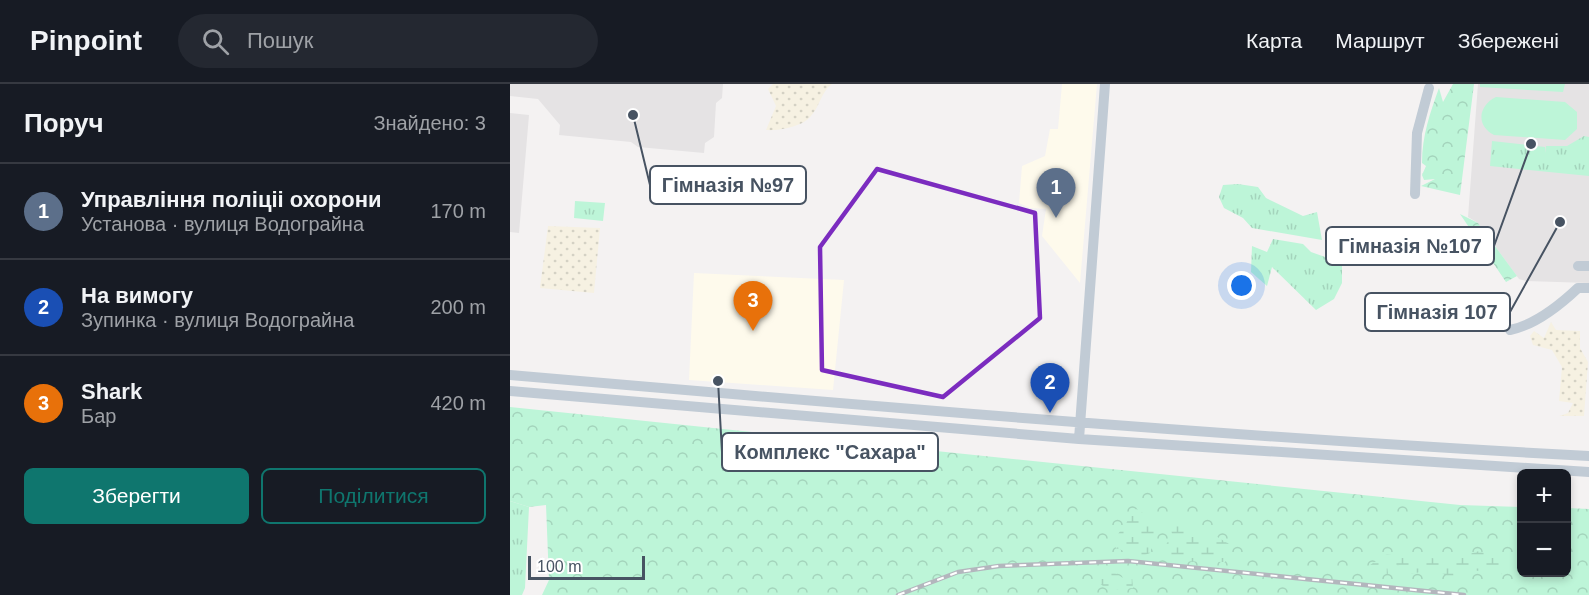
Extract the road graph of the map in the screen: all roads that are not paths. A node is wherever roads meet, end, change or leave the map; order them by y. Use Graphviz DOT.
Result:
graph roads {
  1 [pos="1105,84"];
  2 [pos="1429,87"];
  3 [pos="1415,194"];
  4 [pos="1589,288"];
  5 [pos="1510,330"];
  6 [pos="510,375"];
  7 [pos="510,391"];
  8 [pos="1080,422"];
  9 [pos="1079,439"];
  10 [pos="1589,456"];
  11 [pos="1589,472"];
  1 -- 8 [label="street"];
  2 -- 3 [label="street"];
  4 -- 5 [label="street"];
  6 -- 8 [label="street"];
  7 -- 9 [label="street"];
  8 -- 9 [label="street"];
  8 -- 10 [label="street"];
  9 -- 11 [label="street"];
}
